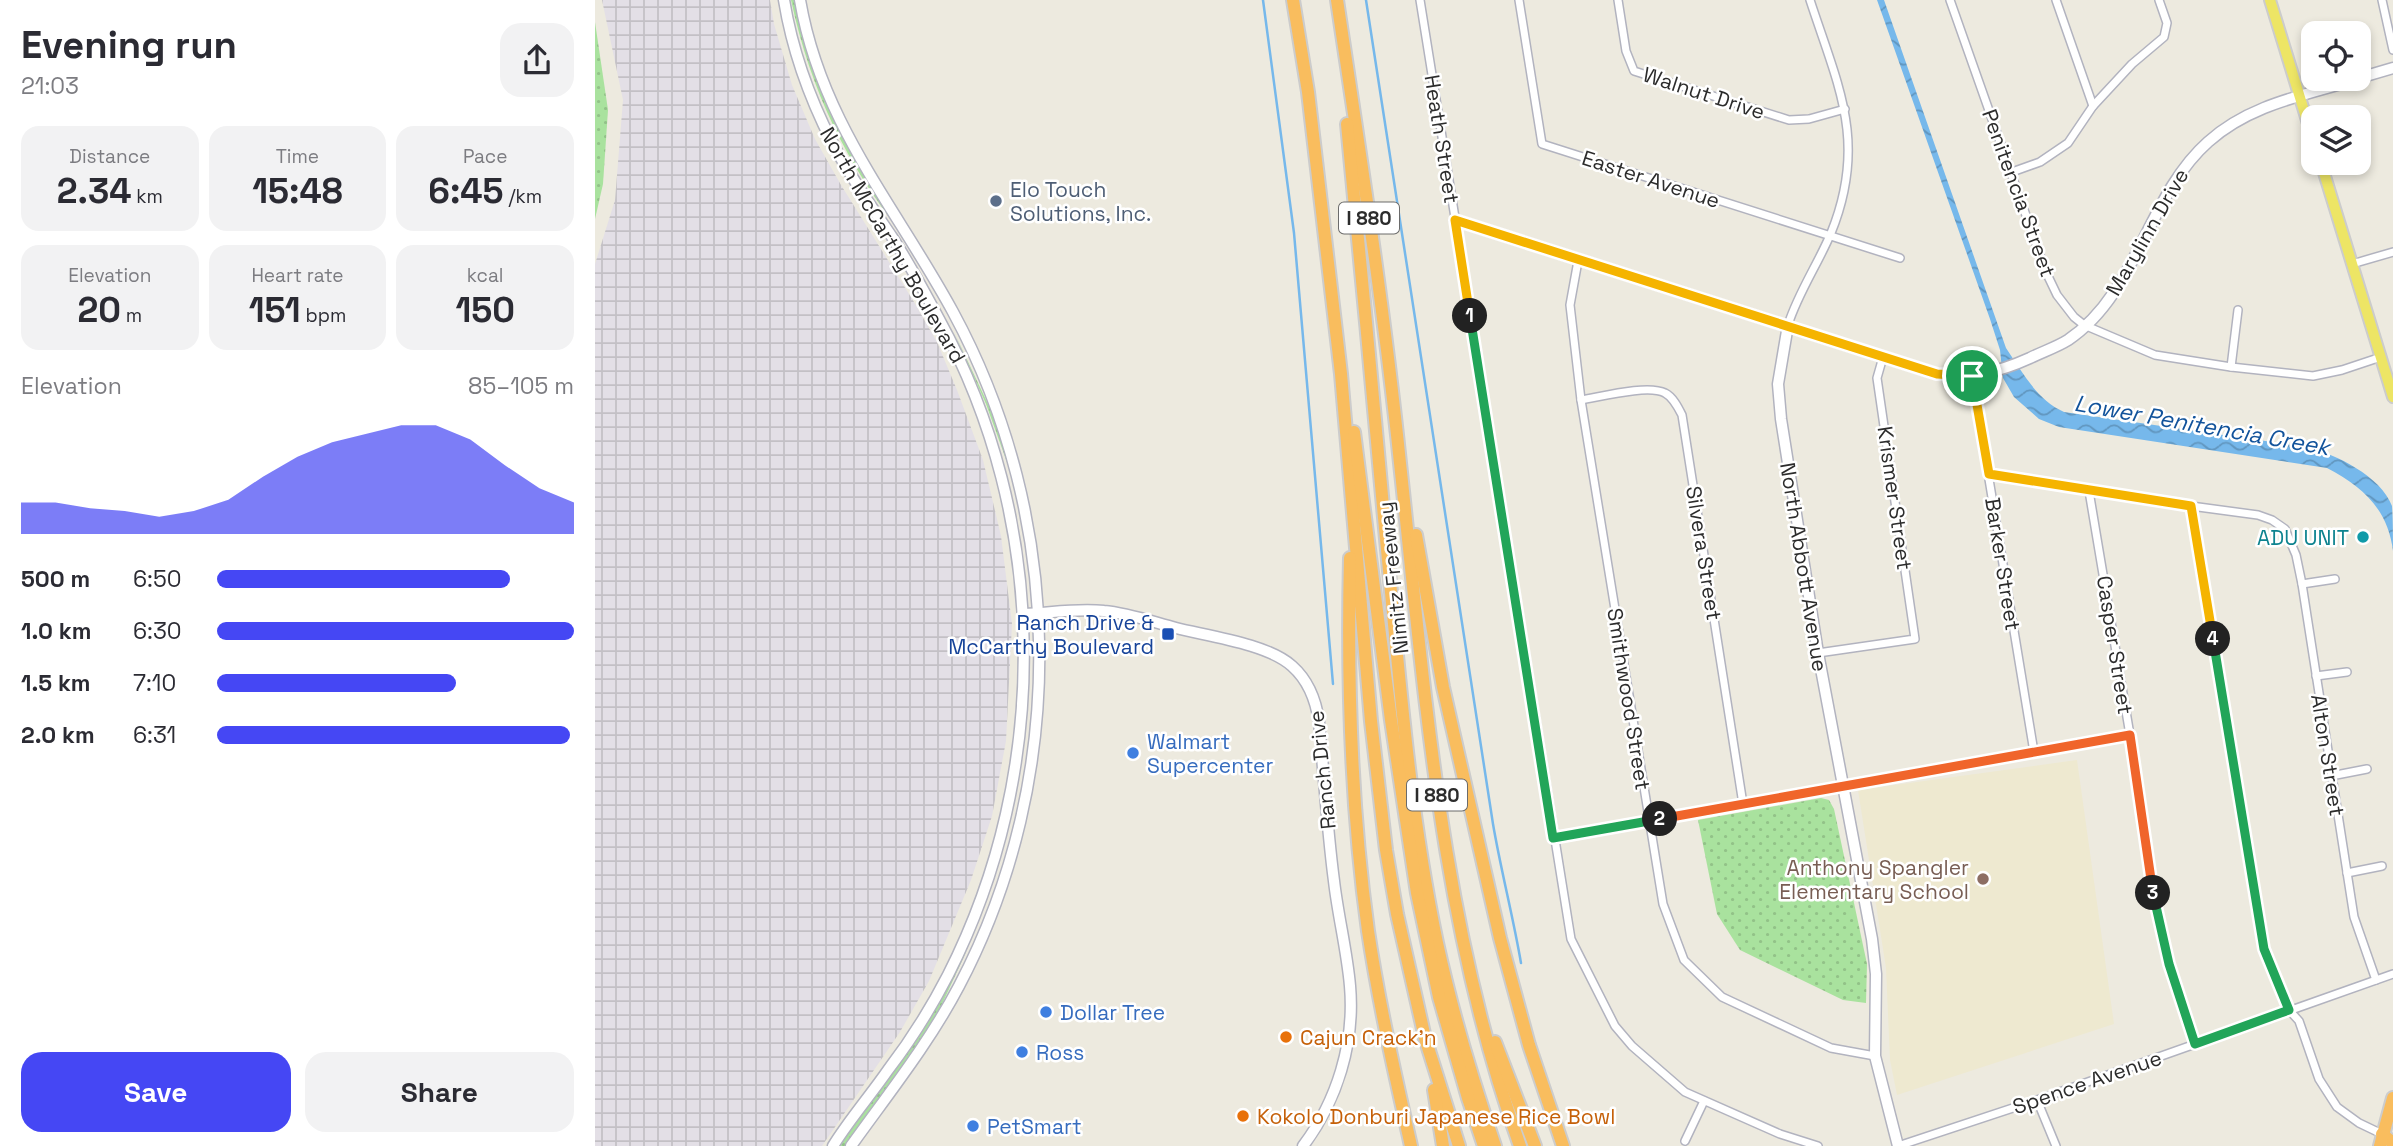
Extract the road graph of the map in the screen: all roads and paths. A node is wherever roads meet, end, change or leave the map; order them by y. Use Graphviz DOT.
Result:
graph roads {
  1 [pos="784,0"];
  2 [pos="800,0"];
  3 [pos="1293,0"];
  4 [pos="1336,0"];
  5 [pos="1420,0"];
  6 [pos="1519,0"];
  7 [pos="1618,0"];
  8 [pos="1810,0"];
  9 [pos="1950,0"];
  10 [pos="2056,0"];
  11 [pos="2158,0"];
  12 [pos="2270,0"];
  13 [pos="2382,0"];
  14 [pos="2393,50"];
  15 [pos="2393,68"];
  16 [pos="2371,75"];
  17 [pos="2317,91"];
  18 [pos="1308,92"];
  19 [pos="2299,96"];
  20 [pos="2302,105"];
  21 [pos="2093,106"];
  22 [pos="1845,109"];
  23 [pos="2011,172"];
  24 [pos="2325,175"];
  25 [pos="1455,220"];
  26 [pos="1830,236"];
  27 [pos="2393,252"];
  28 [pos="1899,258"];
  29 [pos="1578,261"];
  30 [pos="2352,264"];
  31 [pos="2238,310"];
  32 [pos="2084,325"];
  33 [pos="1788,326"];
  34 [pos="1883,357"];
  35 [pos="2382,357"];
  36 [pos="2231,368"];
  37 [pos="1972,376"];
  38 [pos="2393,397"];
  39 [pos="1580,400"];
  40 [pos="1398,437"];
  41 [pos="1989,474"];
  42 [pos="2089,491"];
  43 [pos="1351,499"];
  44 [pos="2191,506"];
  45 [pos="2335,579"];
  46 [pos="2302,584"];
  47 [pos="1039,613"];
  48 [pos="1024,614"];
  49 [pos="1818,653"];
  50 [pos="2347,672"];
  51 [pos="2316,676"];
  52 [pos="2130,735"];
  53 [pos="2034,752"];
  54 [pos="2367,769"];
  55 [pos="2330,776"];
  56 [pos="1841,786"];
  57 [pos="1743,804"];
  58 [pos="1648,821"];
  59 [pos="1553,838"];
  60 [pos="2382,866"];
  61 [pos="2347,873"];
  62 [pos="2393,975"];
  63 [pos="2376,980"];
  64 [pos="1473,986"];
  65 [pos="2289,1010"];
  66 [pos="1425,1038"];
  67 [pos="2195,1044"];
  68 [pos="1875,1056"];
  69 [pos="2393,1098"];
  70 [pos="2037,1100"];
  71 [pos="1704,1101"];
  72 [pos="2381,1140"];
  73 [pos="1685,1141"];
  74 [pos="2393,1143"];
  75 [pos="1562,1145"];
  76 [pos="832,1146"];
  77 [pos="851,1146"];
  78 [pos="1303,1146"];
  79 [pos="1412,1146"];
  80 [pos="1443,1146"];
  81 [pos="1459,1146"];
  82 [pos="1484,1146"];
  83 [pos="1495,1146"];
  84 [pos="1520,1146"];
  85 [pos="1535,1146"];
  86 [pos="1818,1146"];
  87 [pos="1898,1146"];
  88 [pos="2056,1146"];
  1 -- 48 [label="street, North McCarthy Boulevard"];
  2 -- 47 [label="street, North McCarthy Boulevard"];
  3 -- 18 [label="highway, Nimitz Freeway / I 880"];
  4 -- 40 [label="highway, Nimitz Freeway / I 880"];
  4 -- 83 [label="highway"];
  5 -- 25 [label="street, Heath Street"];
  6 -- 26 [label="street, Easter Avenue"];
  7 -- 22 [label="street, Walnut Drive"];
  8 -- 22 [label="street, North Abbott Avenue"];
  9 -- 23 [label="street, Penitencia Street"];
  10 -- 21 [label="street"];
  11 -- 21 [label="street"];
  12 -- 19 [label="main road"];
  13 -- 14 [label="street"];
  15 -- 16 [label="street, Marylinn Drive"];
  17 -- 19 [label="street, Marylinn Drive"];
  18 -- 43 [label="highway, Nimitz Freeway / I 880"];
  18 -- 82 [label="highway"];
  19 -- 20 [label="main road"];
  19 -- 32 [label="street, Marylinn Drive"];
  21 -- 23 [label="street"];
  22 -- 26 [label="street, North Abbott Avenue"];
  23 -- 32 [label="street, Penitencia Street"];
  24 -- 30 [label="main road"];
  25 -- 29 [label="street, Marylinn Drive"];
  25 -- 59 [label="street, Heath Street"];
  26 -- 28 [label="street, Easter Avenue"];
  26 -- 33 [label="street, North Abbott Avenue"];
  27 -- 30 [label="street"];
  29 -- 33 [label="street, Marylinn Drive"];
  29 -- 39 [label="street, Smithwood Street"];
  30 -- 35 [label="main road"];
  31 -- 36 [label="street"];
  32 -- 36 [label="street, Penitencia Street"];
  32 -- 37 [label="street, Marylinn Drive"];
  33 -- 34 [label="street, Marylinn Drive"];
  33 -- 49 [label="street, North Abbott Avenue"];
  34 -- 37 [label="street, Marylinn Drive"];
  34 -- 49 [label="street, Krismer Street"];
  35 -- 36 [label="street, Penitencia Street"];
  35 -- 38 [label="main road"];
  37 -- 41 [label="street, Barker Street"];
  39 -- 57 [label="street, Silvera Street"];
  39 -- 58 [label="street, Smithwood Street"];
  40 -- 64 [label="highway, Nimitz Freeway / I 880"];
  40 -- 75 [label="highway"];
  41 -- 42 [label="street"];
  41 -- 53 [label="street, Barker Street"];
  42 -- 44 [label="street"];
  42 -- 52 [label="street, Casper Street"];
  43 -- 66 [label="highway, Nimitz Freeway / I 880"];
  43 -- 79 [label="highway"];
  44 -- 46 [label="street, Alton Street"];
  44 -- 65 [label="street"];
  45 -- 46 [label="street"];
  46 -- 51 [label="street, Alton Street"];
  47 -- 48 [label="street, Ranch Drive"];
  47 -- 77 [label="street, North McCarthy Boulevard"];
  47 -- 78 [label="street, Ranch Drive"];
  48 -- 76 [label="street, North McCarthy Boulevard"];
  49 -- 56 [label="street, North Abbott Avenue"];
  50 -- 51 [label="street"];
  51 -- 55 [label="street, Alton Street"];
  52 -- 53 [label="street"];
  52 -- 67 [label="street, Casper Street"];
  53 -- 56 [label="street"];
  54 -- 55 [label="street"];
  55 -- 61 [label="street, Alton Street"];
  56 -- 57 [label="street"];
  56 -- 68 [label="street, North Abbott Avenue"];
  57 -- 58 [label="street"];
  58 -- 59 [label="street"];
  58 -- 68 [label="street, Smithwood Street"];
  59 -- 71 [label="street, Heath Street"];
  60 -- 61 [label="street"];
  61 -- 63 [label="street, Alton Street"];
  62 -- 63 [label="street, Spence Avenue"];
  63 -- 65 [label="street, Spence Avenue"];
  64 -- 84 [label="highway, Nimitz Freeway / I 880"];
  64 -- 85 [label="highway"];
  65 -- 67 [label="street, Spence Avenue"];
  65 -- 72 [label="street"];
  66 -- 80 [label="highway"];
  66 -- 81 [label="highway, Nimitz Freeway / I 880"];
  67 -- 70 [label="street, Spence Avenue"];
  68 -- 87 [label="street, North Abbott Avenue"];
  69 -- 72 [label="highway"];
  70 -- 87 [label="street, Spence Avenue"];
  70 -- 88 [label="street"];
  71 -- 73 [label="street"];
  71 -- 86 [label="street, Heath Street"];
  72 -- 74 [label="highway"];
}
